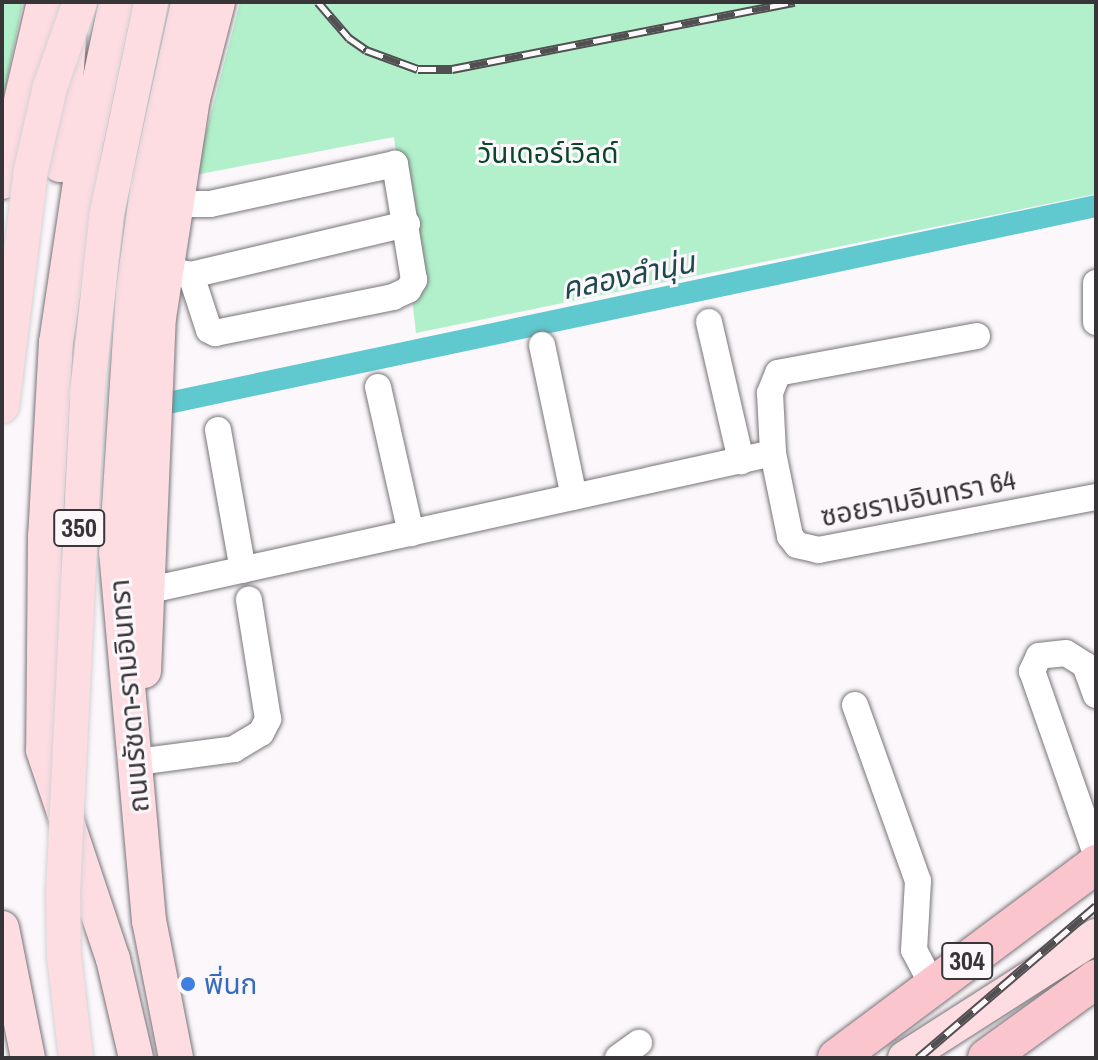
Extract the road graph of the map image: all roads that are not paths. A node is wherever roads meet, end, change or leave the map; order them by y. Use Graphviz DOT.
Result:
graph roads {
  1 [pos="44,2"];
  2 [pos="68,2"];
  3 [pos="80,2"];
  4 [pos="116,2"];
  5 [pos="151,2"];
  6 [pos="188,2"];
  7 [pos="218,2"];
  8 [pos="2,182"];
  9 [pos="175,204"];
  10 [pos="407,224"];
  11 [pos="178,273"];
  12 [pos="1096,283"];
  13 [pos="709,322"];
  14 [pos="1096,322"];
  15 [pos="977,336"];
  16 [pos="542,345"];
  17 [pos="378,387"];
  18 [pos="2,406"];
  19 [pos="218,430"];
  20 [pos="773,453"];
  21 [pos="741,461"];
  22 [pos="574,497"];
  23 [pos="1096,497"];
  24 [pos="411,533"];
  25 [pos="243,570"];
  26 [pos="150,590"];
  27 [pos="249,600"];
  28 [pos="1096,695"];
  29 [pos="855,705"];
  30 [pos="134,725"];
  31 [pos="43,750"];
  32 [pos="137,762"];
  33 [pos="1096,854"];
  34 [pos="1096,864"];
  35 [pos="2,928"];
  36 [pos="1096,936"];
  37 [pos="1096,979"];
  38 [pos="933,986"];
  39 [pos="9,999"];
  40 [pos="28,1058"];
  41 [pos="76,1058"];
  42 [pos="136,1058"];
  43 [pos="176,1058"];
  44 [pos="837,1058"];
  45 [pos="905,1058"];
  46 [pos="987,1058"];
  1 -- 8 [label="main road"];
  2 -- 31 [label="main road"];
  3 -- 18 [label="main road, bridge"];
  4 -- 31 [label="main road, 350"];
  5 -- 41 [label="main road, ถนนรัชดา-รามอินทรา / 350, bridge"];
  6 -- 30 [label="main road, ถนนรัชดา-รามอินทรา / 350"];
  7 -- 9 [label="main road"];
  9 -- 10 [label="street"];
  9 -- 11 [label="main road"];
  10 -- 11 [label="street"];
  10 -- 11 [label="street"];
  11 -- 26 [label="main road"];
  12 -- 14 [label="street"];
  13 -- 21 [label="street"];
  15 -- 20 [label="street, ซอยรามอินทรา 64"];
  16 -- 22 [label="street"];
  17 -- 24 [label="street"];
  19 -- 25 [label="street"];
  20 -- 21 [label="street, ถนนรัชดา-รามอินทรา"];
  20 -- 23 [label="street, ซอยรามอินทรา 64"];
  21 -- 22 [label="street, ถนนรัชดา-รามอินทรา"];
  22 -- 24 [label="street, ถนนรัชดา-รามอินทรา"];
  24 -- 25 [label="street, ถนนรัชดา-รามอินทรา"];
  25 -- 26 [label="street, ถนนรัชดา-รามอินทรา"];
  26 -- 30 [label="main road"];
  27 -- 32 [label="street"];
  28 -- 33 [label="street"];
  29 -- 38 [label="street"];
  30 -- 32 [label="main road, ถนนรัชดา-รามอินทรา / 350"];
  31 -- 42 [label="main road, 350"];
  32 -- 43 [label="main road, ถนนรัชดา-รามอินทรา / 350"];
  34 -- 38 [label="highway, 304"];
  35 -- 39 [label="main road"];
  36 -- 45 [label="main road"];
  37 -- 46 [label="highway"];
  38 -- 44 [label="highway, 304"];
  39 -- 40 [label="main road"];
}
